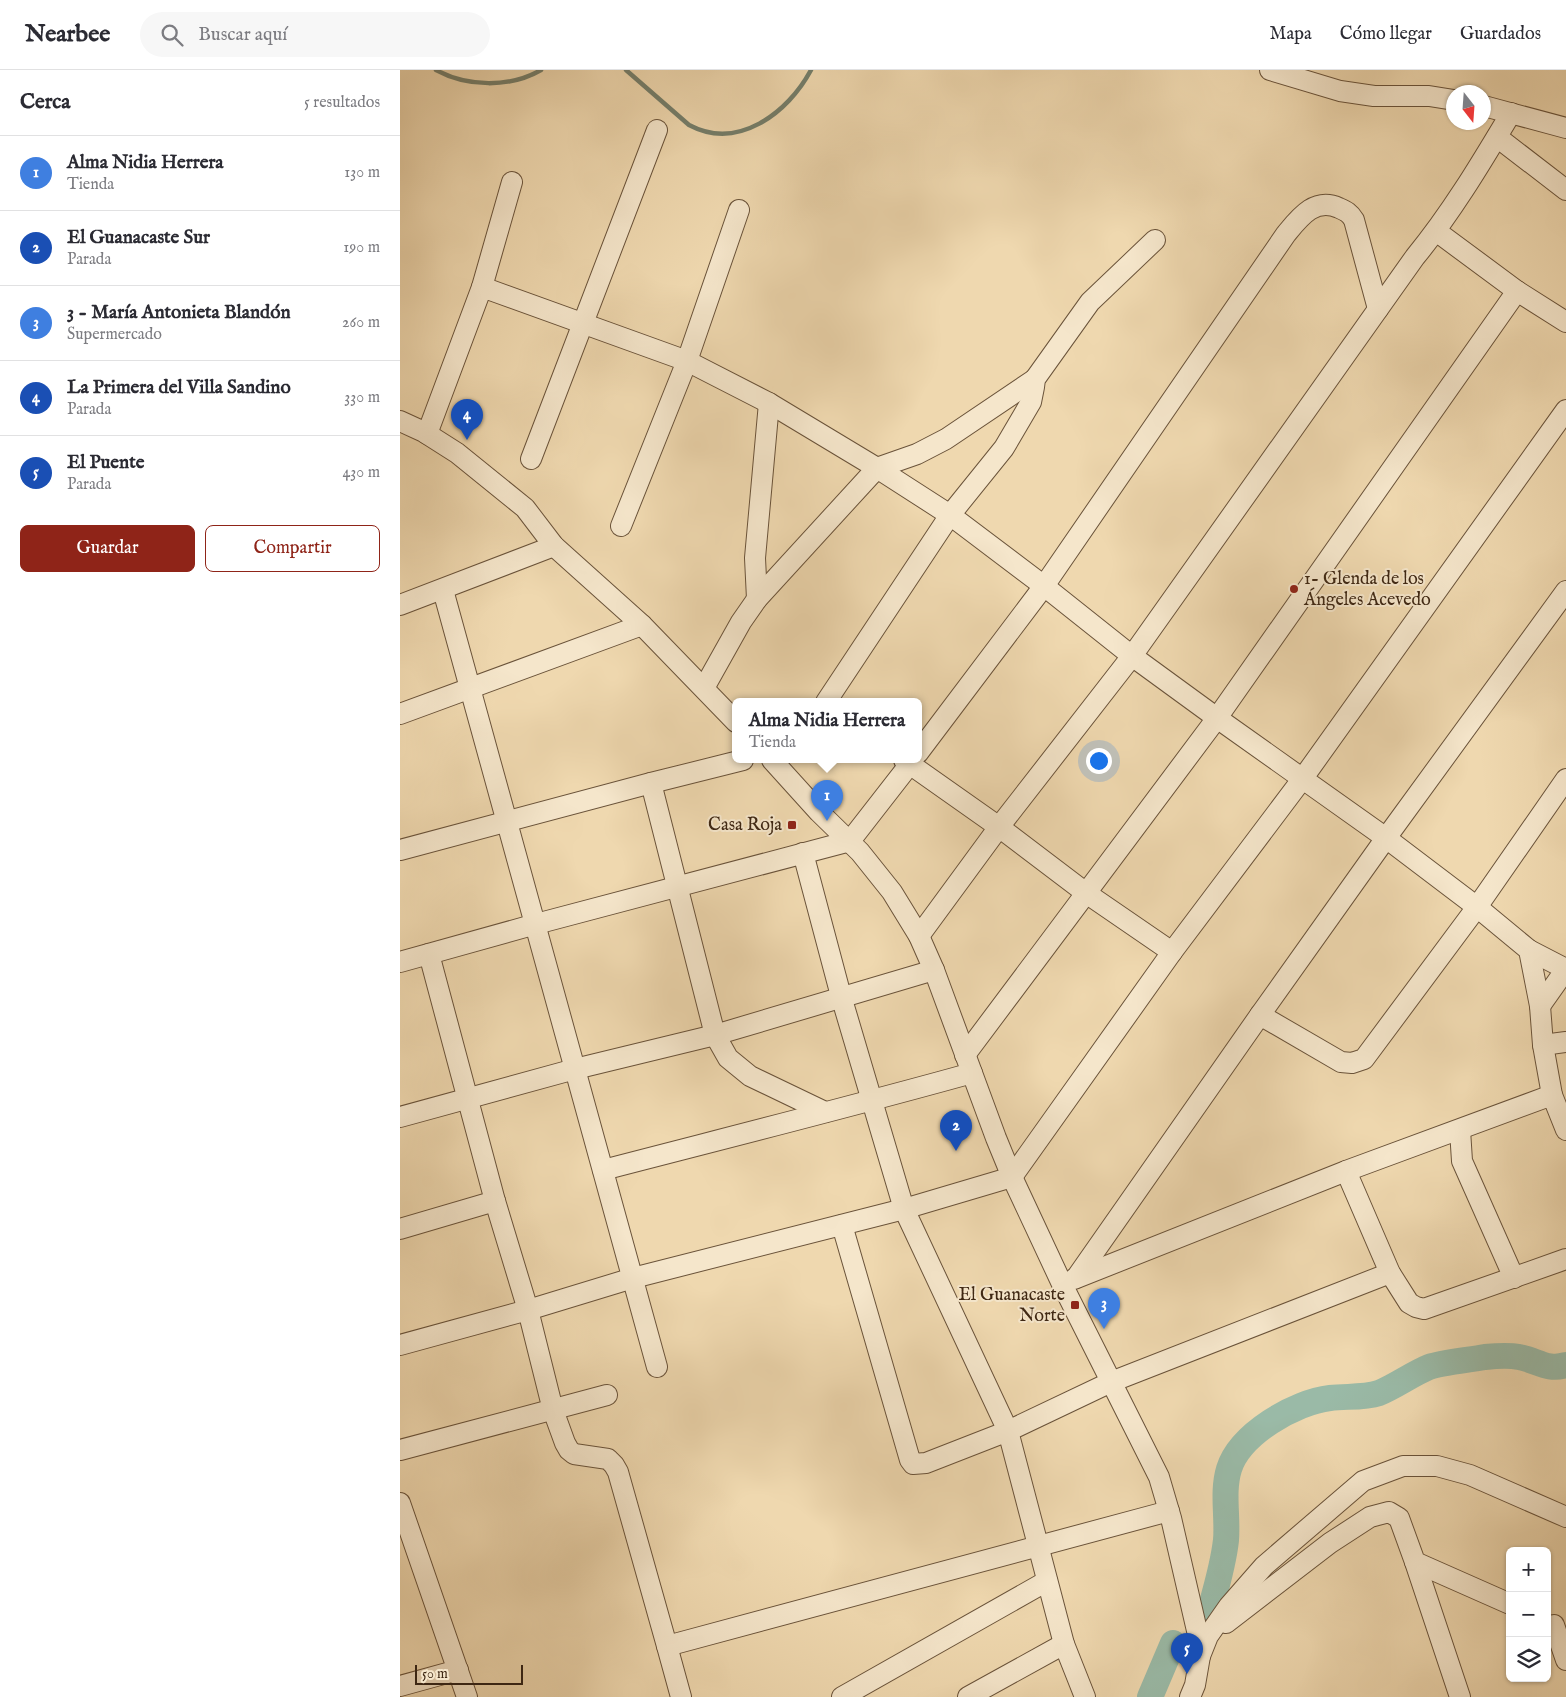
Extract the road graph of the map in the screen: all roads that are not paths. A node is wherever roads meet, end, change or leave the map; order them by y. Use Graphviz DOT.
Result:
graph roads {
  1 [pos="1270,70"];
  2 [pos="1446,99"];
  3 [pos="1491,108"];
  4 [pos="1511,113"];
  5 [pos="1566,128"];
  6 [pos="656,130"];
  7 [pos="1497,136"];
  8 [pos="512,182"];
  9 [pos="1566,190"];
  10 [pos="739,210"];
  11 [pos="1436,231"];
  12 [pos="1155,240"];
  13 [pos="1368,274"];
  14 [pos="1395,284"];
  15 [pos="482,287"];
  16 [pos="1517,292"];
  17 [pos="1378,309"];
  18 [pos="1566,322"];
  19 [pos="584,323"];
  20 [pos="687,361"];
  21 [pos="1034,379"];
  22 [pos="769,403"];
  23 [pos="1566,410"];
  24 [pos="400,420"];
  25 [pos="427,434"];
  26 [pos="531,459"];
  27 [pos="877,468"];
  28 [pos="950,515"];
  29 [pos="621,526"];
  30 [pos="554,546"];
  31 [pos="1044,586"];
  32 [pos="442,590"];
  33 [pos="1566,591"];
  34 [pos="757,598"];
  35 [pos="400,605"];
  36 [pos="642,626"];
  37 [pos="1132,656"];
  38 [pos="704,688"];
  39 [pos="470,690"];
  40 [pos="829,698"];
  41 [pos="400,714"];
  42 [pos="732,718"];
  43 [pos="1217,718"];
  44 [pos="922,745"];
  45 [pos="732,763"];
  46 [pos="781,763"];
  47 [pos="908,763"];
  48 [pos="916,763"];
  49 [pos="1303,778"];
  50 [pos="1566,779"];
  51 [pos="651,782"];
  52 [pos="507,822"];
  53 [pos="999,827"];
  54 [pos="1386,838"];
  55 [pos="850,841"];
  56 [pos="400,850"];
  57 [pos="803,853"];
  58 [pos="677,886"];
  59 [pos="1086,894"];
  60 [pos="1477,907"];
  61 [pos="536,924"];
  62 [pos="919,936"];
  63 [pos="1528,950"];
  64 [pos="1172,952"];
  65 [pos="429,954"];
  66 [pos="400,962"];
  67 [pos="1566,969"];
  68 [pos="934,970"];
  69 [pos="841,996"];
  70 [pos="1540,1006"];
  71 [pos="1260,1015"];
  72 [pos="715,1035"];
  73 [pos="1566,1042"];
  74 [pos="1543,1045"];
  75 [pos="969,1064"];
  76 [pos="575,1069"];
  77 [pos="1552,1095"];
  78 [pos="468,1099"];
  79 [pos="873,1101"];
  80 [pos="825,1112"];
  81 [pos="400,1117"];
  82 [pos="1460,1130"];
  83 [pos="1566,1130"];
  84 [pos="1432,1139"];
  85 [pos="1462,1161"];
  86 [pos="603,1170"];
  87 [pos="1346,1171"];
  88 [pos="1012,1177"];
  89 [pos="495,1201"];
  90 [pos="904,1209"];
  91 [pos="842,1225"];
  92 [pos="400,1229"];
  93 [pos="1566,1259"];
  94 [pos="1390,1273"];
  95 [pos="633,1278"];
  96 [pos="1514,1278"];
  97 [pos="1069,1281"];
  98 [pos="528,1310"];
  99 [pos="400,1345"];
  100 [pos="657,1367"];
  101 [pos="1111,1382"];
  102 [pos="607,1395"];
  103 [pos="553,1410"];
  104 [pos="1008,1431"];
  105 [pos="400,1450"];
  106 [pos="400,1503"];
  107 [pos="1169,1510"];
  108 [pos="1566,1517"];
  109 [pos="1038,1546"];
  110 [pos="1414,1562"];
  111 [pos="1047,1580"];
  112 [pos="1506,1602"];
  113 [pos="1556,1627"];
  114 [pos="1208,1636"];
  115 [pos="1064,1644"];
  116 [pos="667,1646"];
  117 [pos="1200,1656"];
  118 [pos="1566,1660"];
  119 [pos="458,1670"];
  120 [pos="400,1686"];
  121 [pos="468,1697"];
  122 [pos="681,1697"];
  123 [pos="842,1697"];
  124 [pos="968,1697"];
  125 [pos="1085,1697"];
  126 [pos="1190,1697"];
  127 [pos="1460,1697"];
  1 -- 2 [label="street"];
  3 -- 4 [label="street"];
  4 -- 5 [label="street"];
  4 -- 7 [label="street"];
  6 -- 19 [label="street"];
  7 -- 9 [label="street"];
  7 -- 11 [label="street"];
  8 -- 15 [label="street"];
  10 -- 20 [label="street"];
  11 -- 14 [label="street"];
  11 -- 16 [label="street"];
  12 -- 21 [label="street"];
  13 -- 14 [label="street"];
  13 -- 17 [label="street"];
  13 -- 31 [label="street"];
  14 -- 17 [label="street"];
  15 -- 19 [label="street"];
  15 -- 25 [label="street"];
  16 -- 18 [label="street"];
  16 -- 43 [label="street"];
  17 -- 37 [label="street"];
  19 -- 20 [label="street"];
  19 -- 26 [label="street"];
  20 -- 22 [label="street"];
  20 -- 29 [label="street"];
  21 -- 27 [label="street"];
  21 -- 28 [label="street"];
  22 -- 27 [label="street"];
  22 -- 34 [label="street"];
  23 -- 49 [label="street"];
  24 -- 25 [label="street"];
  25 -- 30 [label="street"];
  27 -- 28 [label="street"];
  27 -- 34 [label="street"];
  28 -- 31 [label="street"];
  28 -- 40 [label="street"];
  30 -- 32 [label="street"];
  30 -- 36 [label="street"];
  31 -- 37 [label="street"];
  31 -- 44 [label="street"];
  32 -- 35 [label="street"];
  32 -- 39 [label="street"];
  33 -- 54 [label="street"];
  34 -- 38 [label="street"];
  36 -- 38 [label="street"];
  36 -- 39 [label="street"];
  37 -- 43 [label="street"];
  37 -- 53 [label="street"];
  38 -- 42 [label="street"];
  39 -- 41 [label="street"];
  39 -- 52 [label="street"];
  43 -- 49 [label="street"];
  43 -- 59 [label="street"];
  45 -- 51 [label="street"];
  46 -- 55 [label="street"];
  47 -- 55 [label="street"];
  48 -- 53 [label="street"];
  49 -- 54 [label="street"];
  49 -- 64 [label="street"];
  50 -- 60 [label="street"];
  51 -- 52 [label="street"];
  51 -- 58 [label="street"];
  52 -- 56 [label="street"];
  52 -- 61 [label="street"];
  53 -- 59 [label="street"];
  53 -- 62 [label="street"];
  54 -- 60 [label="street"];
  54 -- 71 [label="street"];
  55 -- 57 [label="street"];
  55 -- 62 [label="street"];
  57 -- 58 [label="street"];
  57 -- 69 [label="street"];
  58 -- 61 [label="street"];
  58 -- 72 [label="street"];
  59 -- 64 [label="street"];
  59 -- 75 [label="street"];
  60 -- 63 [label="street"];
  60 -- 71 [label="street"];
  61 -- 65 [label="street"];
  61 -- 76 [label="street"];
  62 -- 68 [label="street"];
  63 -- 67 [label="street"];
  63 -- 70 [label="street"];
  64 -- 88 [label="street"];
  65 -- 66 [label="street"];
  65 -- 78 [label="street"];
  67 -- 70 [label="street"];
  68 -- 69 [label="street"];
  68 -- 75 [label="street"];
  69 -- 72 [label="street"];
  69 -- 79 [label="street"];
  70 -- 74 [label="street"];
  71 -- 97 [label="street"];
  72 -- 76 [label="street"];
  72 -- 80 [label="street"];
  73 -- 74 [label="street"];
  74 -- 77 [label="street"];
  75 -- 79 [label="street"];
  75 -- 88 [label="street"];
  76 -- 78 [label="street"];
  76 -- 86 [label="street"];
  77 -- 82 [label="street"];
  77 -- 83 [label="street"];
  78 -- 81 [label="street"];
  78 -- 89 [label="street"];
  79 -- 80 [label="street"];
  79 -- 90 [label="street"];
  80 -- 86 [label="street"];
  82 -- 84 [label="street"];
  82 -- 85 [label="street"];
  84 -- 85 [label="street"];
  84 -- 87 [label="street"];
  85 -- 96 [label="street"];
  86 -- 95 [label="street"];
  87 -- 94 [label="street"];
  87 -- 97 [label="street"];
  88 -- 90 [label="street"];
  88 -- 97 [label="street"];
  89 -- 92 [label="street"];
  89 -- 98 [label="street"];
  90 -- 91 [label="street"];
  90 -- 104 [label="street"];
  91 -- 95 [label="street"];
  91 -- 104 [label="street"];
  93 -- 96 [label="street"];
  94 -- 96 [label="street"];
  94 -- 101 [label="street"];
  95 -- 98 [label="street"];
  95 -- 100 [label="street"];
  97 -- 101 [label="street"];
  98 -- 99 [label="street"];
  98 -- 103 [label="street"];
  101 -- 104 [label="street"];
  101 -- 107 [label="street"];
  102 -- 103 [label="street"];
  103 -- 105 [label="street"];
  103 -- 116 [label="street"];
  104 -- 109 [label="street"];
  106 -- 119 [label="street"];
  107 -- 109 [label="street"];
  107 -- 117 [label="street"];
  108 -- 114 [label="street"];
  109 -- 111 [label="street"];
  109 -- 116 [label="street"];
  110 -- 112 [label="street"];
  110 -- 114 [label="street"];
  110 -- 127 [label="street"];
  111 -- 115 [label="street"];
  111 -- 123 [label="street"];
  113 -- 118 [label="street"];
  114 -- 117 [label="street"];
  115 -- 124 [label="street"];
  115 -- 125 [label="street"];
  116 -- 122 [label="street"];
  117 -- 126 [label="street"];
  119 -- 120 [label="street"];
  119 -- 121 [label="street"];
}
